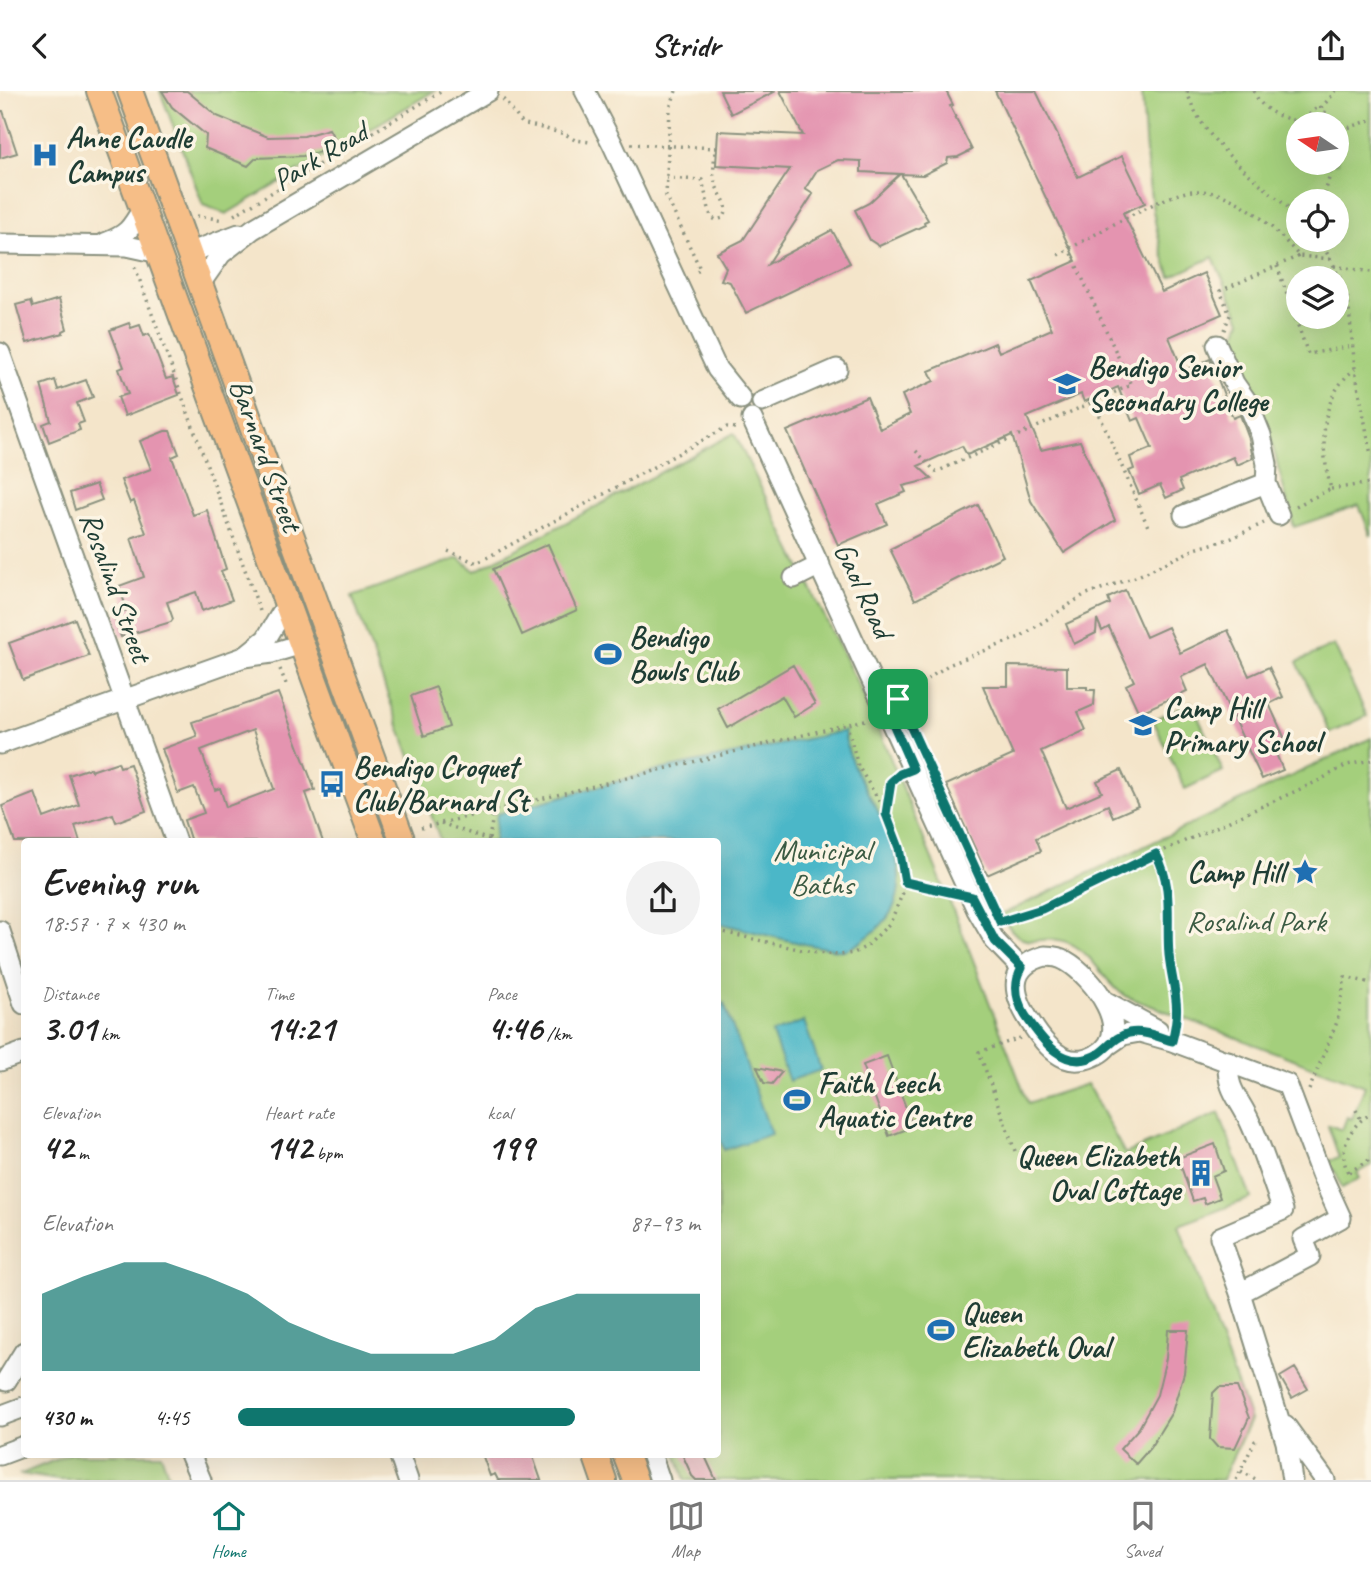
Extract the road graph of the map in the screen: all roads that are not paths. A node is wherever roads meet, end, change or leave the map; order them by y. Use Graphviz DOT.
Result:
graph roads {
  1 [pos="99,91"];
  2 [pos="130,91"];
  3 [pos="488,91"];
  4 [pos="585,91"];
  5 [pos="143,208"];
  6 [pos="253,229"];
  7 [pos="0,244"];
  8 [pos="97,246"];
  9 [pos="159,253"];
  10 [pos="189,253"];
  11 [pos="200,284"];
  12 [pos="1217,345"];
  13 [pos="0,353"];
  14 [pos="837,369"];
  15 [pos="750,417"];
  16 [pos="228,442"];
  17 [pos="263,455"];
  18 [pos="1266,483"];
  19 [pos="1184,515"];
  20 [pos="1279,515"];
  21 [pos="820,565"];
  22 [pos="794,578"];
  23 [pos="288,604"];
  24 [pos="302,644"];
  25 [pos="244,657"];
  26 [pos="125,700"];
  27 [pos="0,744"];
  28 [pos="413,835"];
  29 [pos="175,838"];
  30 [pos="372,838"];
  31 [pos="0,931"];
  32 [pos="1022,968"];
  33 [pos="21,995"];
  34 [pos="1104,1000"];
  35 [pos="1172,1041"];
  36 [pos="1107,1046"];
  37 [pos="21,1053"];
  38 [pos="0,1061"];
  39 [pos="1228,1061"];
  40 [pos="1240,1293"];
  41 [pos="21,1357"];
  42 [pos="6,1381"];
  43 [pos="21,1408"];
  44 [pos="1277,1413"];
  45 [pos="0,1416"];
  46 [pos="21,1447"];
  47 [pos="0,1455"];
  48 [pos="193,1458"];
  49 [pos="400,1458"];
  50 [pos="596,1458"];
  51 [pos="627,1458"];
  52 [pos="652,1458"];
  53 [pos="201,1480"];
  54 [pos="408,1480"];
  55 [pos="604,1480"];
  56 [pos="635,1480"];
  57 [pos="660,1480"];
  58 [pos="1292,1480"];
  59 [pos="1325,1480"];
  1 -- 5 [label="main road, Barnard Street"];
  2 -- 10 [label="main road, Barnard Street"];
  3 -- 6 [label="street, Park Road"];
  4 -- 15 [label="street, Gaol Road"];
  5 -- 8 [label="street"];
  5 -- 9 [label="main road, Barnard Street"];
  6 -- 10 [label="street, Park Road"];
  6 -- 11 [label="street, Park Road"];
  7 -- 8 [label="street"];
  8 -- 9 [label="street"];
  9 -- 16 [label="main road, Barnard Street"];
  10 -- 11 [label="main road, Barnard Street"];
  10 -- 16 [label="main road"];
  11 -- 17 [label="main road, Barnard Street"];
  12 -- 18 [label="street"];
  13 -- 26 [label="street, Rosalind Street"];
  14 -- 15 [label="street"];
  15 -- 21 [label="street, Gaol Road"];
  16 -- 23 [label="main road, Barnard Street"];
  17 -- 24 [label="main road"];
  17 -- 28 [label="main road, Barnard Street"];
  18 -- 19 [label="street"];
  18 -- 20 [label="street"];
  21 -- 22 [label="street"];
  21 -- 32 [label="street, Gaol Road"];
  23 -- 24 [label="main road, Barnard Street"];
  23 -- 25 [label="street"];
  24 -- 25 [label="street"];
  24 -- 30 [label="main road, Barnard Street"];
  25 -- 26 [label="street"];
  26 -- 27 [label="street"];
  26 -- 29 [label="street, Rosalind Street"];
  31 -- 33 [label="street"];
  32 -- 34 [label="street"];
  32 -- 36 [label="street"];
  34 -- 35 [label="street"];
  34 -- 36 [label="street"];
  35 -- 36 [label="street"];
  35 -- 39 [label="street"];
  37 -- 38 [label="street"];
  39 -- 40 [label="street"];
  39 -- 40 [label="street"];
  40 -- 44 [label="street"];
  41 -- 42 [label="street"];
  43 -- 45 [label="street"];
  44 -- 58 [label="street"];
  44 -- 59 [label="street"];
  46 -- 47 [label="street"];
  48 -- 53 [label="street"];
  49 -- 54 [label="street"];
  50 -- 55 [label="main road"];
  51 -- 56 [label="main road"];
  52 -- 57 [label="street"];
}
